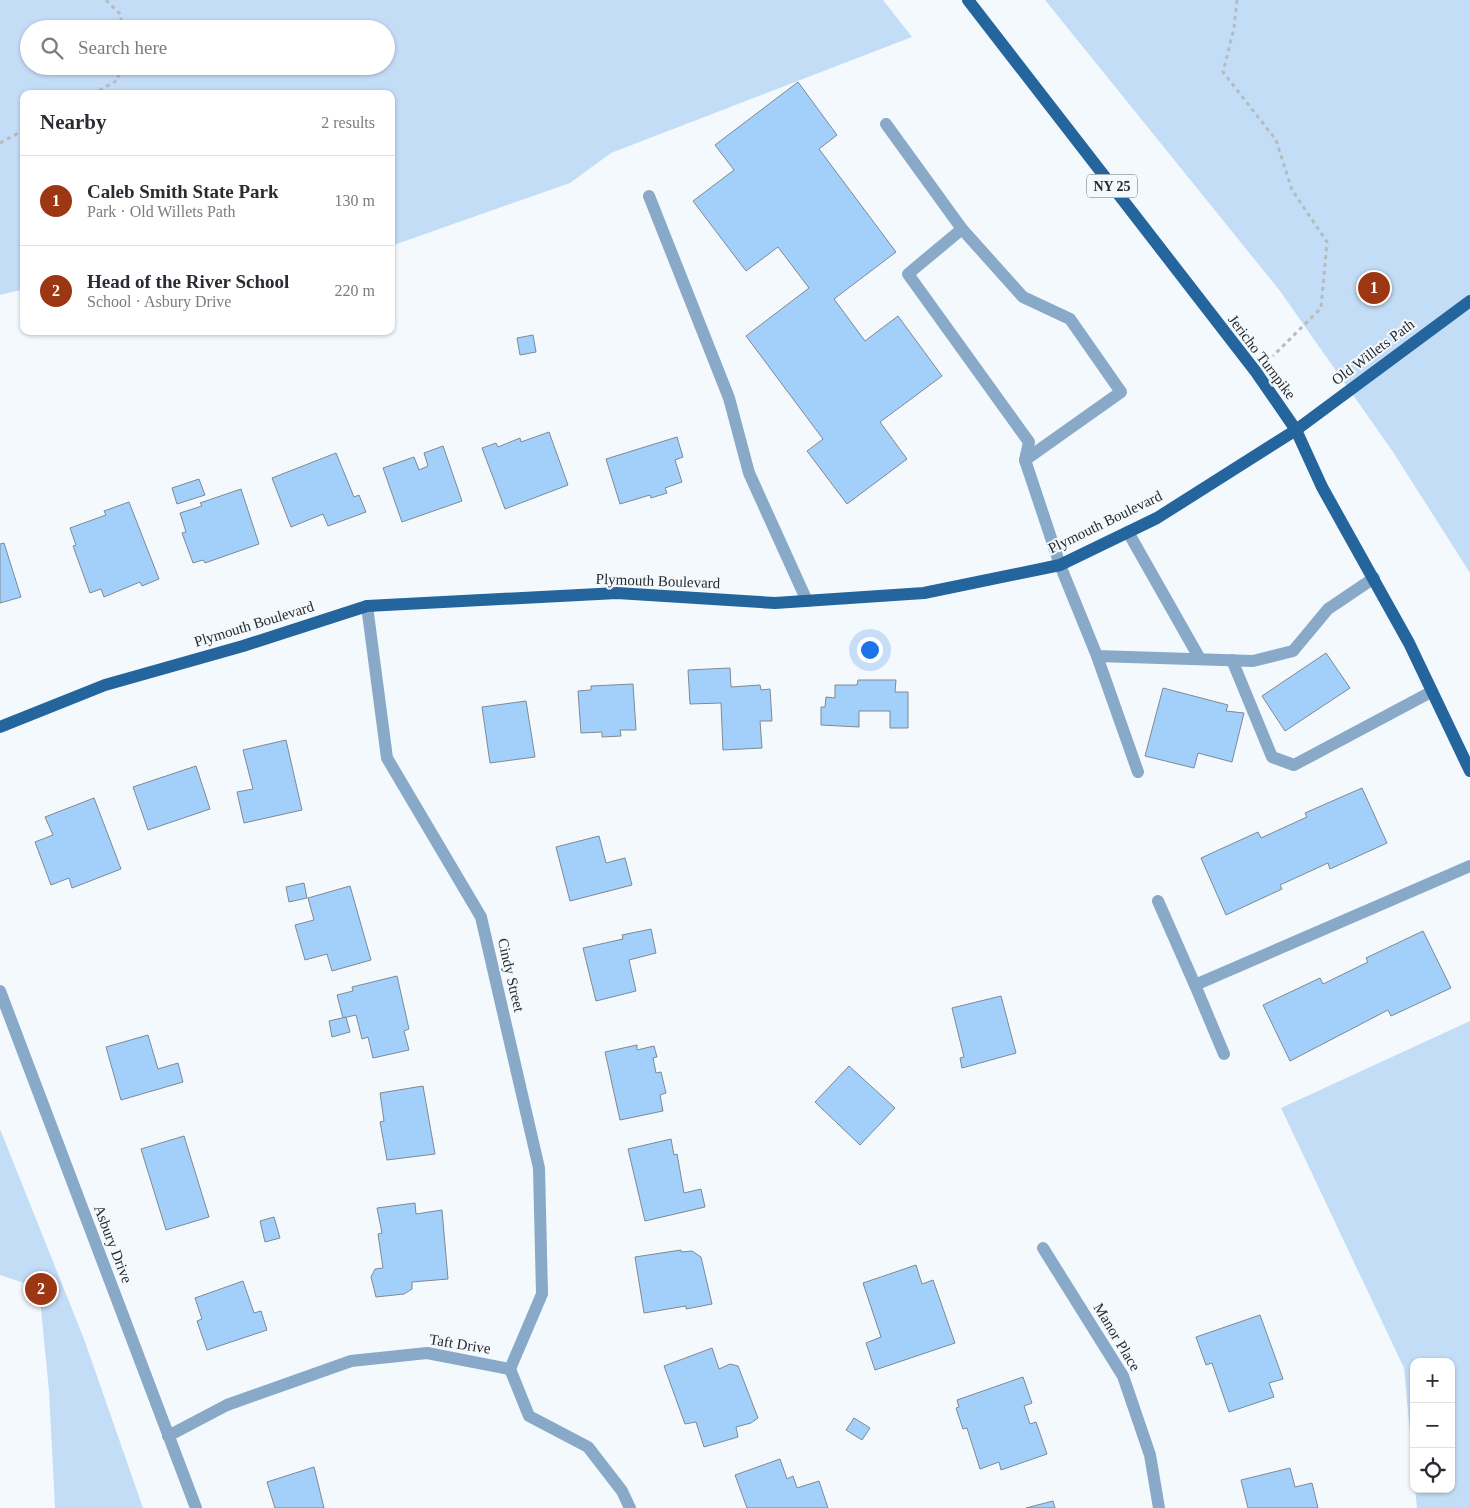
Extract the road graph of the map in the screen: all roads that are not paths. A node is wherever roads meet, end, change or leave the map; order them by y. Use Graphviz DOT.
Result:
graph roads {
  1 [pos="968,0"];
  2 [pos="886,124"];
  3 [pos="649,196"];
  4 [pos="962,229"];
  5 [pos="1470,301"];
  6 [pos="1296,430"];
  7 [pos="1025,460"];
  8 [pos="1128,532"];
  9 [pos="1060,565"];
  10 [pos="1374,578"];
  11 [pos="806,601"];
  12 [pos="367,606"];
  13 [pos="1097,656"];
  14 [pos="1200,659"];
  15 [pos="1232,660"];
  16 [pos="1431,692"];
  17 [pos="0,727"];
  18 [pos="1470,771"];
  19 [pos="1138,772"];
  20 [pos="1470,866"];
  21 [pos="1158,900"];
  22 [pos="1195,985"];
  23 [pos="0,991"];
  24 [pos="1224,1054"];
  25 [pos="1043,1248"];
  26 [pos="510,1369"];
  27 [pos="168,1436"];
  28 [pos="196,1508"];
  29 [pos="630,1508"];
  30 [pos="1159,1508"];
  1 -- 6 [label="main road, Jericho Turnpike / NY 25"];
  2 -- 4 [label="street"];
  3 -- 11 [label="street"];
  4 -- 7 [label="street"];
  4 -- 7 [label="street"];
  5 -- 6 [label="main road, Old Willets Path"];
  6 -- 8 [label="main road, Plymouth Boulevard"];
  6 -- 10 [label="main road, Jericho Turnpike / NY 25"];
  7 -- 9 [label="street"];
  8 -- 9 [label="main road, Plymouth Boulevard"];
  8 -- 14 [label="street"];
  9 -- 11 [label="main road, Plymouth Boulevard"];
  9 -- 13 [label="street"];
  10 -- 15 [label="street"];
  10 -- 16 [label="main road, Jericho Turnpike / NY 25"];
  11 -- 12 [label="main road, Plymouth Boulevard"];
  12 -- 17 [label="main road, Plymouth Boulevard"];
  12 -- 26 [label="street, Cindy Street"];
  13 -- 14 [label="street"];
  13 -- 19 [label="street"];
  14 -- 15 [label="street"];
  15 -- 16 [label="street"];
  16 -- 18 [label="main road, Jericho Turnpike / NY 25"];
  20 -- 22 [label="street"];
  21 -- 22 [label="street"];
  22 -- 24 [label="street"];
  23 -- 27 [label="street, Asbury Drive"];
  25 -- 30 [label="street, Manor Place"];
  26 -- 27 [label="street, Taft Drive"];
  26 -- 29 [label="street"];
  27 -- 28 [label="street, Asbury Drive"];
}
